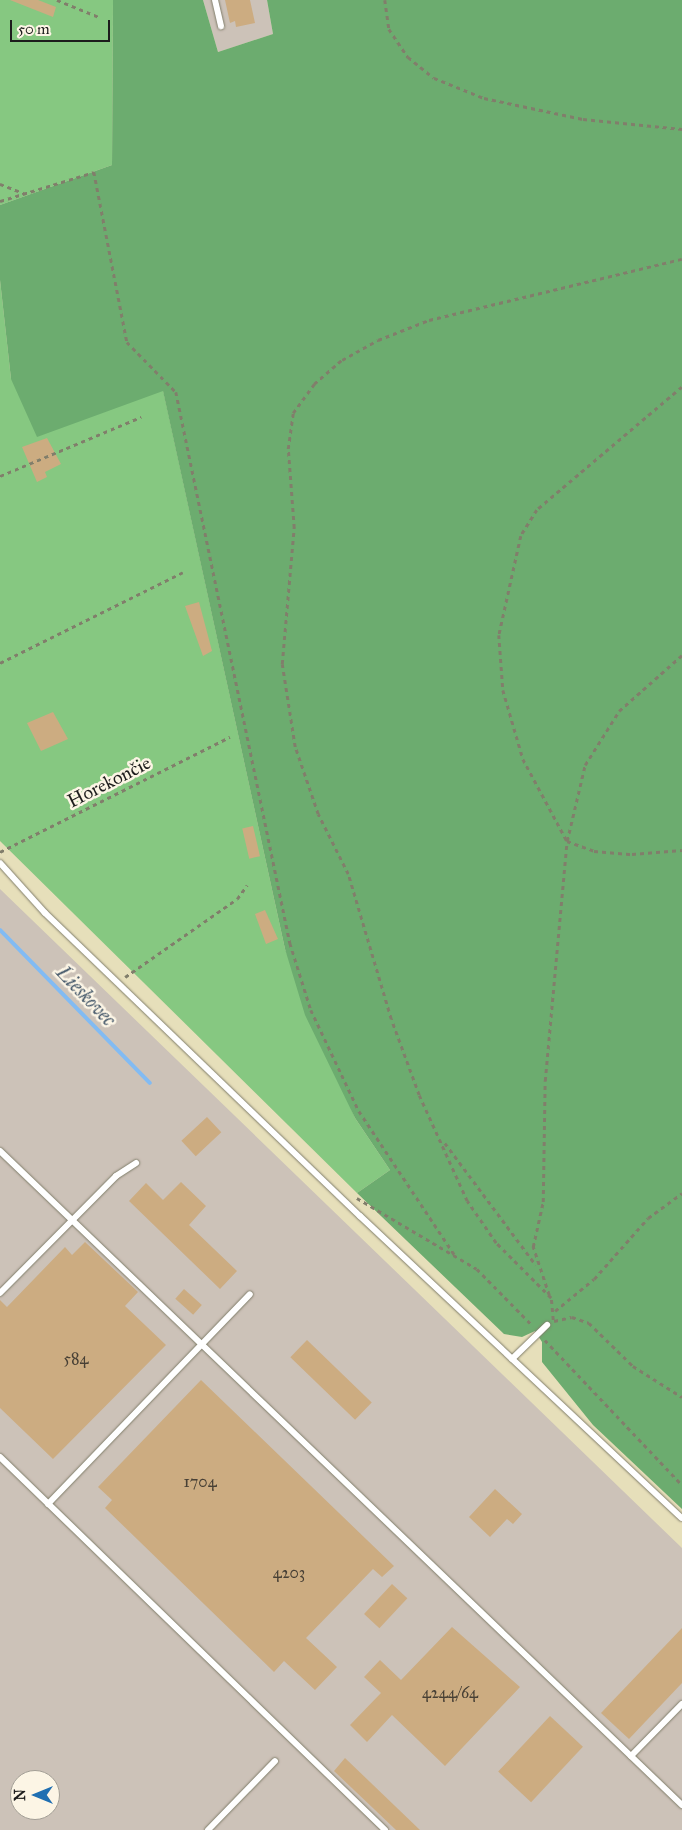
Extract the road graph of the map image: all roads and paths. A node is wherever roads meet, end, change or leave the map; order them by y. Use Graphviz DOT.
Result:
graph roads {
  1 [pos="57,0"];
  2 [pos="215,0"];
  3 [pos="385,0"];
  4 [pos="99,17"];
  5 [pos="221,26"];
  6 [pos="682,129"];
  7 [pos="0,184"];
  8 [pos="24,193"];
  9 [pos="0,201"];
  10 [pos="682,259"];
  11 [pos="682,387"];
  12 [pos="141,417"];
  13 [pos="0,476"];
  14 [pos="183,572"];
  15 [pos="682,655"];
  16 [pos="0,663"];
  17 [pos="230,737"];
  18 [pos="567,841"];
  19 [pos="682,850"];
  20 [pos="0,853"];
  21 [pos="2,861"];
  22 [pos="247,885"];
  23 [pos="118,970"];
  24 [pos="125,977"];
  25 [pos="118,983"];
  26 [pos="132,984"];
  27 [pos="443,1140"];
  28 [pos="0,1151"];
  29 [pos="136,1163"];
  30 [pos="350,1192"];
  31 [pos="682,1193"];
  32 [pos="71,1220"];
  33 [pos="456,1256"];
  34 [pos="538,1267"];
  35 [pos="0,1293"];
  36 [pos="250,1294"];
  37 [pos="551,1298"];
  38 [pos="556,1311"];
  39 [pos="550,1323"];
  40 [pos="534,1328"];
  41 [pos="541,1336"];
  42 [pos="201,1344"];
  43 [pos="512,1360"];
  44 [pos="682,1397"];
  45 [pos="0,1457"];
  46 [pos="682,1485"];
  47 [pos="48,1504"];
  48 [pos="682,1518"];
  49 [pos="682,1704"];
  50 [pos="631,1756"];
  51 [pos="276,1761"];
  52 [pos="682,1805"];
  53 [pos="208,1830"];
  54 [pos="385,1830"];
  1 -- 4 [label="path"];
  2 -- 5 [label="lane"];
  3 -- 6 [label="path"];
  7 -- 8 [label="path"];
  8 -- 9 [label="path"];
  8 -- 33 [label="path"];
  10 -- 27 [label="path"];
  11 -- 18 [label="path"];
  12 -- 13 [label="path"];
  14 -- 16 [label="path"];
  15 -- 18 [label="path"];
  17 -- 20 [label="path, Horekončie"];
  18 -- 19 [label="path"];
  18 -- 34 [label="path"];
  20 -- 21 [label="path"];
  21 -- 25 [label="lane"];
  22 -- 24 [label="path"];
  23 -- 24 [label="path"];
  24 -- 25 [label="path"];
  24 -- 26 [label="path"];
  25 -- 43 [label="lane"];
  27 -- 34 [label="path"];
  27 -- 37 [label="path"];
  28 -- 32 [label="lane"];
  29 -- 32 [label="lane"];
  30 -- 33 [label="path"];
  31 -- 38 [label="path"];
  32 -- 35 [label="lane"];
  32 -- 42 [label="lane"];
  33 -- 40 [label="path"];
  34 -- 37 [label="path"];
  36 -- 42 [label="lane"];
  37 -- 38 [label="path"];
  38 -- 39 [label="path"];
  39 -- 43 [label="lane"];
  39 -- 44 [label="path"];
  41 -- 46 [label="path"];
  42 -- 47 [label="lane"];
  42 -- 50 [label="lane"];
  43 -- 48 [label="lane"];
  45 -- 47 [label="lane"];
  47 -- 54 [label="lane"];
  49 -- 50 [label="lane"];
  50 -- 52 [label="lane"];
  51 -- 53 [label="lane"];
}
